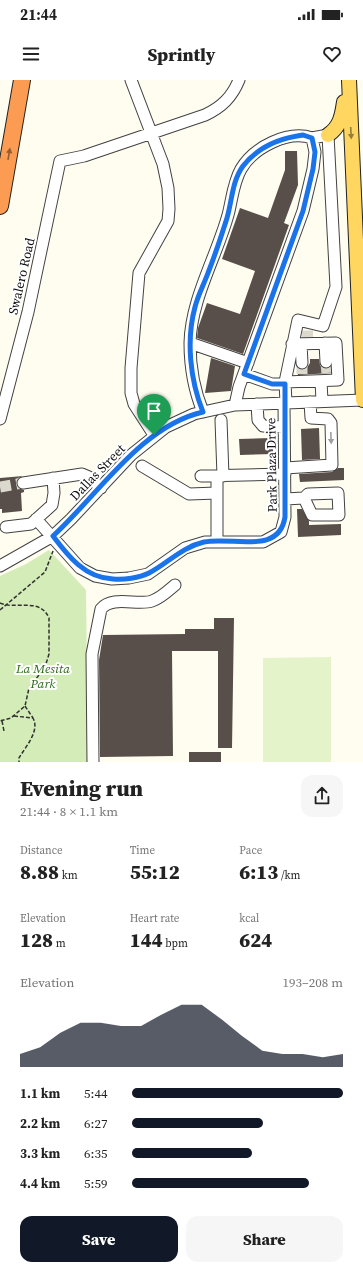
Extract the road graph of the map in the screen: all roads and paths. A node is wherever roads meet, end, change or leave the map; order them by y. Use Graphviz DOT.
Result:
graph roads {
  1 [pos="22,80"];
  2 [pos="131,80"];
  3 [pos="239,80"];
  4 [pos="349,80"];
  5 [pos="150,133"];
  6 [pos="328,135"];
  7 [pos="312,138"];
  8 [pos="0,206"];
  9 [pos="297,340"];
  10 [pos="326,341"];
  11 [pos="190,343"];
  12 [pos="246,369"];
  13 [pos="302,373"];
  14 [pos="325,374"];
  15 [pos="285,383"];
  16 [pos="272,384"];
  17 [pos="363,400"];
  18 [pos="322,401"];
  19 [pos="310,402"];
  20 [pos="272,403"];
  21 [pos="285,403"];
  22 [pos="257,404"];
  23 [pos="235,405"];
  24 [pos="203,412"];
  25 [pos="0,419"];
  26 [pos="221,420"];
  27 [pos="284,427"];
  28 [pos="154,435"];
  29 [pos="142,466"];
  30 [pos="285,471"];
  31 [pos="201,476"];
  32 [pos="220,476"];
  33 [pos="53,478"];
  34 [pos="24,483"];
  35 [pos="100,488"];
  36 [pos="217,493"];
  37 [pos="304,498"];
  38 [pos="285,499"];
  39 [pos="36,519"];
  40 [pos="6,527"];
  41 [pos="56,540"];
  42 [pos="217,542"];
  43 [pos="1,565"];
  44 [pos="176,585"];
  45 [pos="0,603"];
  46 [pos="6,606"];
  47 [pos="0,610"];
  48 [pos="25,706"];
  49 [pos="13,716"];
  50 [pos="33,718"];
  51 [pos="1,721"];
  52 [pos="4,731"];
  53 [pos="19,762"];
  54 [pos="93,762"];
  8 -- 1 [label="highway, one-way"];
  2 -- 5 [label="street"];
  3 -- 5 [label="street"];
  4 -- 6 [label="main road"];
  4 -- 17 [label="main road, one-way"];
  5 -- 25 [label="street, Swalero Road"];
  5 -- 28 [label="street"];
  6 -- 7 [label="street"];
  6 -- 9 [label="street"];
  7 -- 11 [label="street"];
  7 -- 12 [label="street"];
  9 -- 10 [label="street"];
  9 -- 13 [label="street"];
  9 -- 15 [label="street, Park Plaza Drive"];
  10 -- 14 [label="street"];
  10 -- 14 [label="street"];
  11 -- 12 [label="street"];
  11 -- 24 [label="street"];
  12 -- 16 [label="street"];
  12 -- 23 [label="street"];
  13 -- 14 [label="street"];
  13 -- 15 [label="street"];
  14 -- 18 [label="street"];
  15 -- 16 [label="street"];
  15 -- 21 [label="street, Park Plaza Drive"];
  16 -- 20 [label="street"];
  17 -- 18 [label="street, Dallas Street"];
  18 -- 19 [label="street, Dallas Street"];
  19 -- 21 [label="street, Dallas Street"];
  19 -- 30 [label="street, one-way"];
  20 -- 21 [label="street, Dallas Street"];
  20 -- 22 [label="street, Dallas Street"];
  21 -- 27 [label="street, Park Plaza Drive"];
  22 -- 23 [label="street, Dallas Street"];
  22 -- 27 [label="street"];
  23 -- 24 [label="street, Dallas Street"];
  24 -- 28 [label="street, Dallas Street"];
  26 -- 32 [label="street"];
  27 -- 30 [label="street, Park Plaza Drive"];
  28 -- 35 [label="street, Dallas Street"];
  29 -- 36 [label="street"];
  30 -- 32 [label="street"];
  30 -- 38 [label="street, Park Plaza Drive"];
  31 -- 32 [label="street"];
  32 -- 36 [label="street"];
  33 -- 34 [label="street"];
  33 -- 35 [label="street"];
  33 -- 39 [label="street"];
  35 -- 41 [label="street, Dallas Street"];
  36 -- 42 [label="street"];
  37 -- 38 [label="street"];
  38 -- 42 [label="street, Park Plaza Drive"];
  39 -- 40 [label="street"];
  39 -- 41 [label="street, Park Plaza Drive"];
  41 -- 42 [label="street, Park Plaza Drive"];
  41 -- 43 [label="street, Dallas Street"];
  41 -- 46 [label="path"];
  44 -- 54 [label="street"];
  45 -- 46 [label="path"];
  46 -- 47 [label="path"];
  46 -- 48 [label="path"];
  48 -- 49 [label="path"];
  48 -- 50 [label="path"];
  49 -- 50 [label="path"];
  49 -- 51 [label="path"];
  50 -- 53 [label="path"];
  51 -- 52 [label="path"];
}
